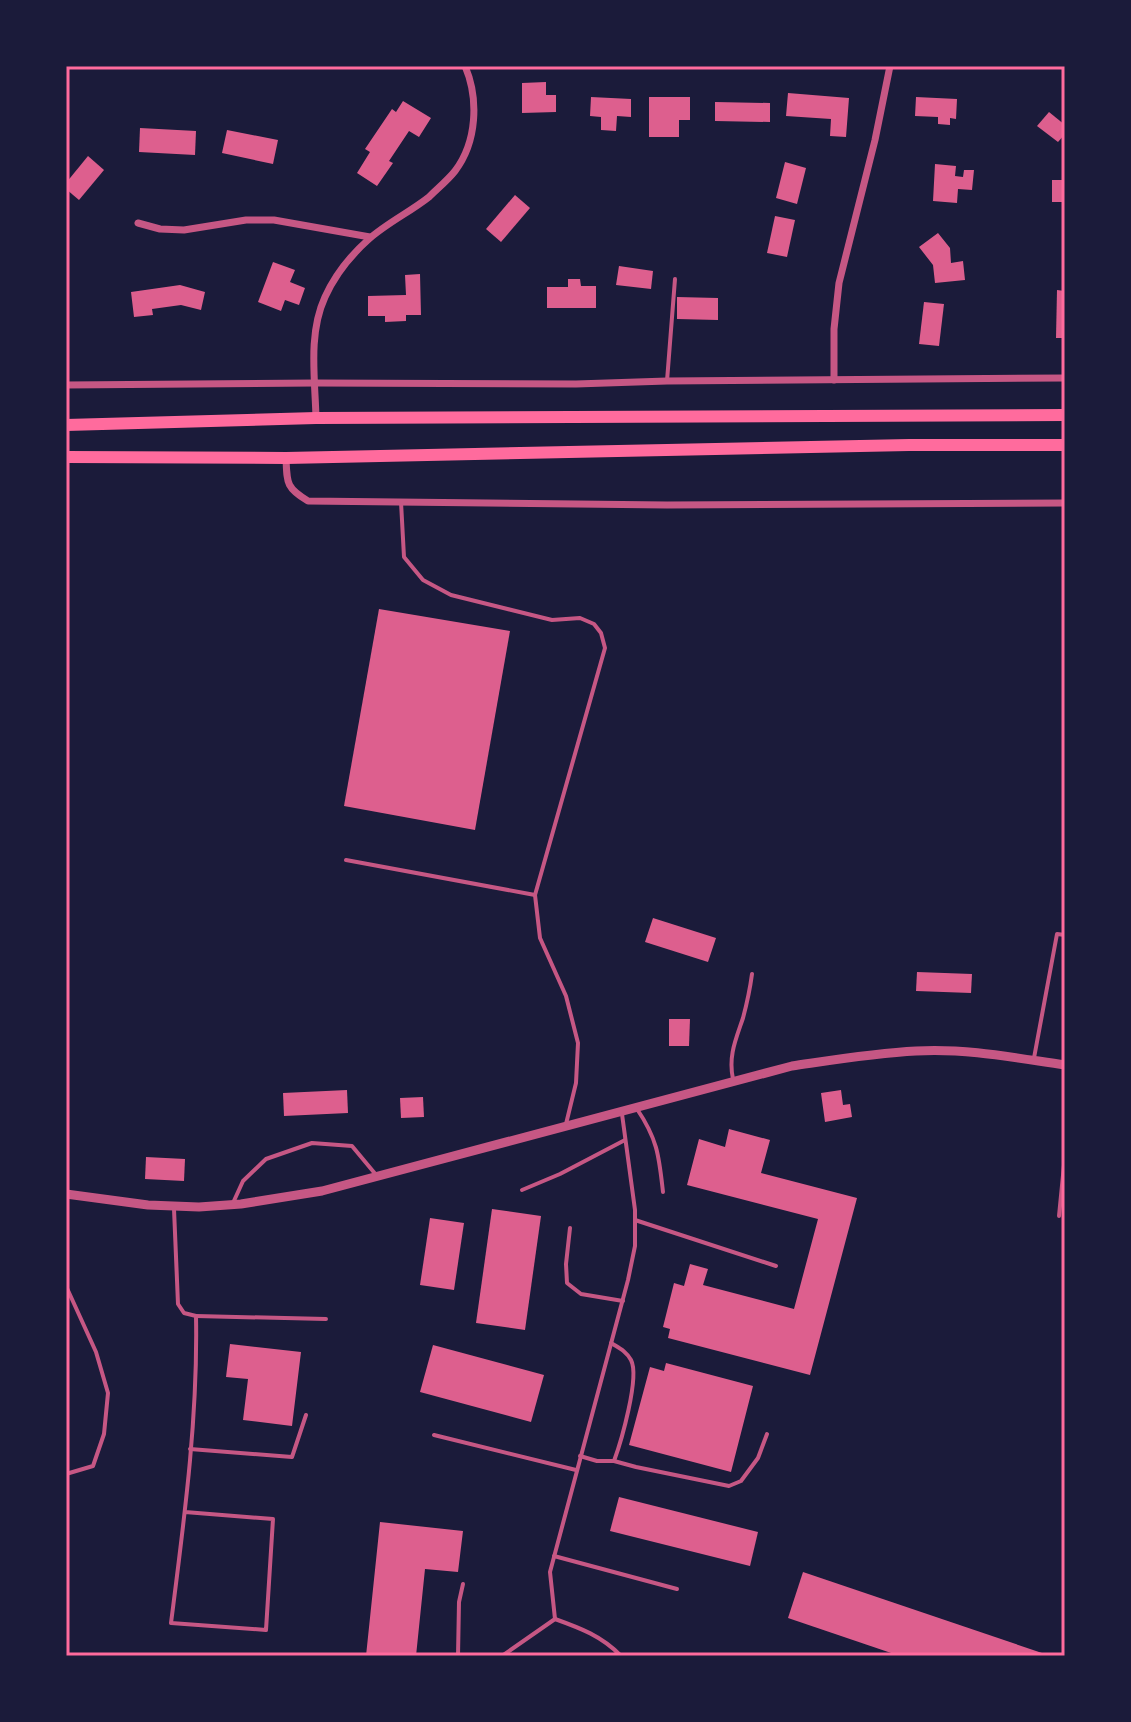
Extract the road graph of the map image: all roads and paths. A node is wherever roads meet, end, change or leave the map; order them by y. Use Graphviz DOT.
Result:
graph roads {
  1 [pos="465,66"];
  2 [pos="890,66"];
  3 [pos="138,223"];
  4 [pos="370,237"];
  5 [pos="675,279"];
  6 [pos="1065,378"];
  7 [pos="834,380"];
  8 [pos="667,381"];
  9 [pos="315,383"];
  10 [pos="66,385"];
  11 [pos="1065,415"];
  12 [pos="316,418"];
  13 [pos="66,425"];
  14 [pos="1065,445"];
  15 [pos="66,457"];
  16 [pos="286,458"];
  17 [pos="401,502"];
  18 [pos="1065,503"];
  19 [pos="346,860"];
  20 [pos="535,895"];
  21 [pos="1065,935"];
  22 [pos="752,974"];
  23 [pos="1033,1061"];
  24 [pos="1065,1065"];
  25 [pos="734,1081"];
  26 [pos="636,1107"];
  27 [pos="622,1111"];
  28 [pos="565,1127"];
  29 [pos="625,1140"];
  30 [pos="1065,1155"];
  31 [pos="378,1177"];
  32 [pos="522,1190"];
  33 [pos="663,1192"];
  34 [pos="66,1194"];
  35 [pos="232,1205"];
  36 [pos="174,1206"];
  37 [pos="1059,1216"];
  38 [pos="635,1220"];
  39 [pos="570,1228"];
  40 [pos="776,1266"];
  41 [pos="66,1286"];
  42 [pos="68,1297"];
  43 [pos="623,1301"];
  44 [pos="196,1316"];
  45 [pos="326,1319"];
  46 [pos="611,1343"];
  47 [pos="306,1415"];
  48 [pos="767,1434"];
  49 [pos="434,1435"];
  50 [pos="190,1449"];
  51 [pos="580,1456"];
  52 [pos="614,1461"];
  53 [pos="576,1470"];
  54 [pos="66,1474"];
  55 [pos="185,1512"];
  56 [pos="554,1556"];
  57 [pos="463,1584"];
  58 [pos="677,1589"];
  59 [pos="555,1619"];
  60 [pos="458,1656"];
  61 [pos="502,1656"];
  62 [pos="621,1656"];
  63 [pos="637,1656"];
  64 [pos="651,1656"];
  1 -- 4 [label="street"];
  2 -- 7 [label="street"];
  3 -- 4 [label="street"];
  4 -- 9 [label="street"];
  5 -- 8 [label="lane"];
  6 -- 7 [label="street"];
  7 -- 8 [label="street"];
  8 -- 9 [label="street"];
  9 -- 10 [label="street"];
  9 -- 12 [label="street"];
  11 -- 12 [label="highway"];
  12 -- 13 [label="highway"];
  14 -- 16 [label="highway"];
  15 -- 16 [label="highway"];
  16 -- 17 [label="street"];
  17 -- 18 [label="street"];
  17 -- 20 [label="lane"];
  19 -- 20 [label="lane"];
  20 -- 28 [label="lane"];
  21 -- 23 [label="lane"];
  22 -- 25 [label="lane"];
  23 -- 24 [label="street"];
  23 -- 25 [label="street"];
  25 -- 26 [label="street"];
  26 -- 27 [label="street"];
  26 -- 33 [label="lane"];
  27 -- 28 [label="street"];
  27 -- 29 [label="lane"];
  28 -- 31 [label="street"];
  29 -- 32 [label="lane"];
  29 -- 38 [label="lane"];
  30 -- 37 [label="lane"];
  31 -- 35 [label="street"];
  31 -- 35 [label="lane"];
  34 -- 36 [label="street"];
  35 -- 36 [label="street"];
  36 -- 44 [label="lane"];
  38 -- 40 [label="lane"];
  38 -- 43 [label="lane"];
  39 -- 43 [label="lane"];
  41 -- 42 [label="lane"];
  42 -- 54 [label="lane"];
  43 -- 46 [label="lane"];
  44 -- 45 [label="lane"];
  44 -- 50 [label="lane"];
  46 -- 51 [label="lane"];
  46 -- 52 [label="lane"];
  47 -- 50 [label="lane"];
  48 -- 52 [label="lane"];
  49 -- 53 [label="lane"];
  50 -- 55 [label="lane"];
  51 -- 52 [label="lane"];
  51 -- 53 [label="lane"];
  53 -- 56 [label="lane"];
  55 -- 55 [label="lane"];
  56 -- 58 [label="lane"];
  56 -- 59 [label="lane"];
  57 -- 60 [label="lane"];
  59 -- 61 [label="lane"];
  59 -- 62 [label="lane"];
  63 -- 64 [label="lane"];
}
